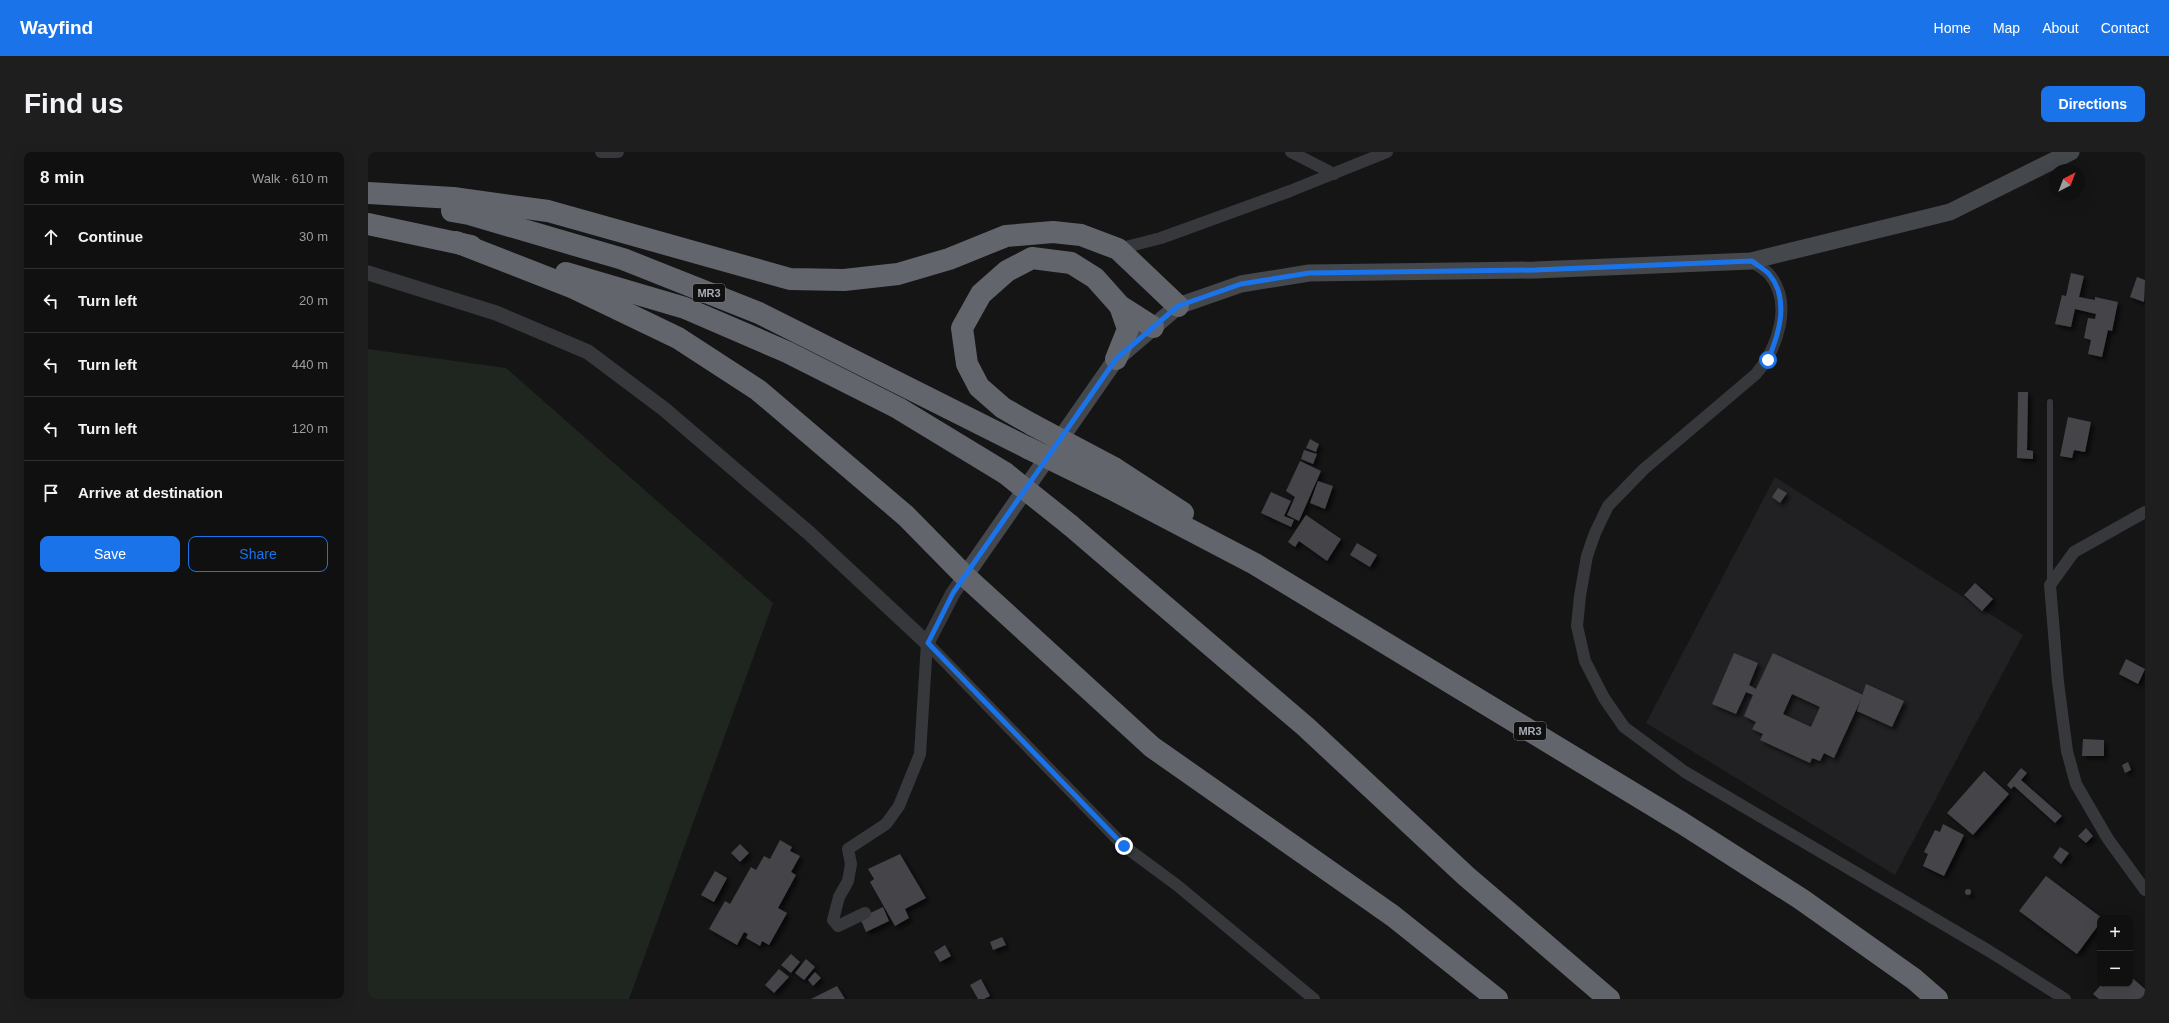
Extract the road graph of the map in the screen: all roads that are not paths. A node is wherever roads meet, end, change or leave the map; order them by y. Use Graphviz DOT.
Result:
graph roads {
  1 [pos="601,152"];
  2 [pos="618,152"];
  3 [pos="1291,152"];
  4 [pos="1387,152"];
  5 [pos="2071,152"];
  6 [pos="1334,174"];
  7 [pos="368,193"];
  8 [pos="368,199"];
  9 [pos="368,224"];
  10 [pos="456,242"];
  11 [pos="1118,249"];
  12 [pos="1752,261"];
  13 [pos="368,273"];
  14 [pos="1120,306"];
  15 [pos="1178,306"];
  16 [pos="1153,327"];
  17 [pos="1116,359"];
  18 [pos="2050,402"];
  19 [pos="1111,477"];
  20 [pos="2145,512"];
  21 [pos="965,576"];
  22 [pos="2050,585"];
  23 [pos="928,643"];
  24 [pos="2145,890"];
  25 [pos="864,913"];
  26 [pos="1314,999"];
  27 [pos="1497,999"];
  28 [pos="1609,999"];
  29 [pos="1937,999"];
  30 [pos="2065,999"];
  1 -- 2 [label="street"];
  3 -- 6 [label="street"];
  4 -- 6 [label="street"];
  5 -- 12 [label="main road"];
  6 -- 11 [label="street"];
  7 -- 11 [label="highway"];
  8 -- 19 [label="highway, MR3, bridge"];
  9 -- 10 [label="highway, MR3"];
  10 -- 21 [label="highway"];
  10 -- 28 [label="highway, MR3, bridge"];
  11 -- 15 [label="highway"];
  12 -- 15 [label="main road"];
  12 -- 30 [label="street"];
  13 -- 23 [label="street"];
  14 -- 16 [label="highway"];
  14 -- 17 [label="highway"];
  14 -- 19 [label="highway, bridge"];
  15 -- 16 [label="main road"];
  16 -- 17 [label="main road"];
  17 -- 21 [label="main road"];
  18 -- 22 [label="lane"];
  19 -- 29 [label="highway, MR3"];
  20 -- 22 [label="street"];
  21 -- 23 [label="street"];
  21 -- 27 [label="highway"];
  22 -- 24 [label="street"];
  23 -- 25 [label="street"];
  23 -- 26 [label="street"];
}
